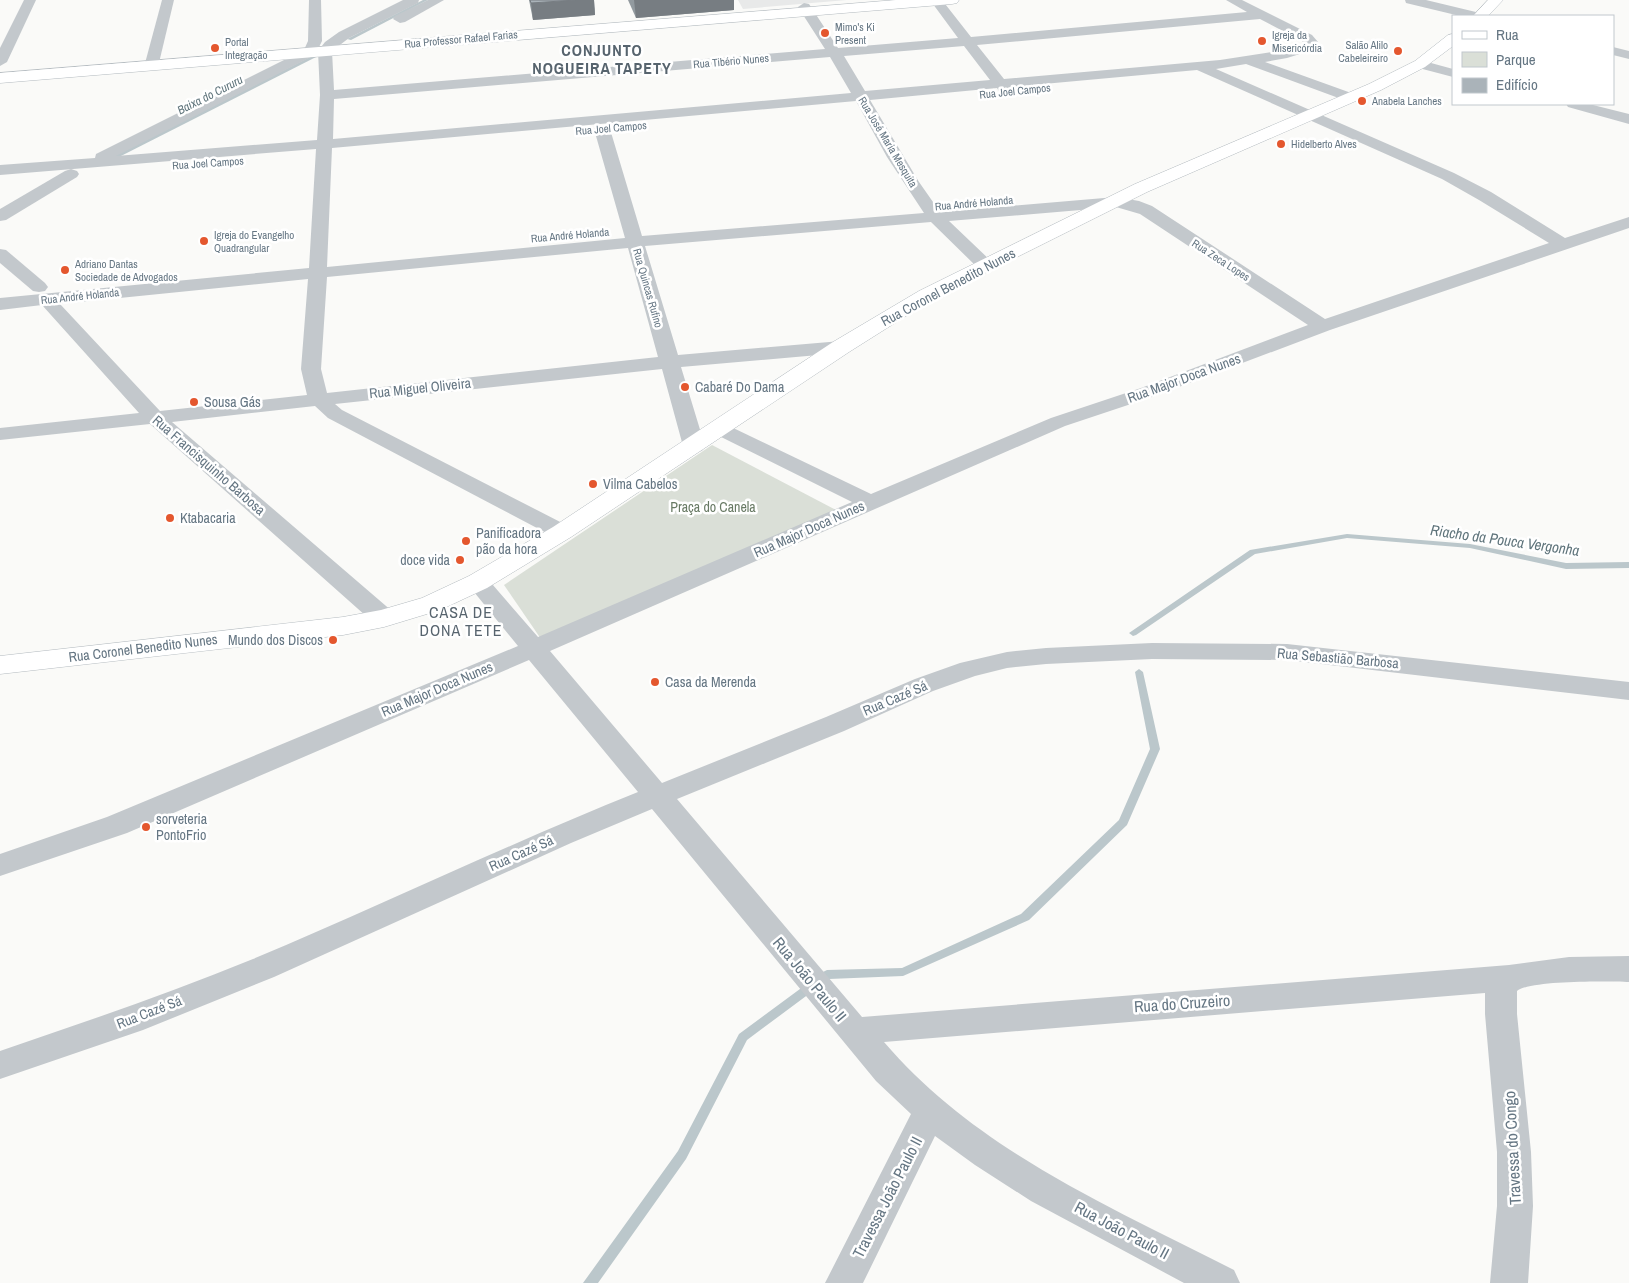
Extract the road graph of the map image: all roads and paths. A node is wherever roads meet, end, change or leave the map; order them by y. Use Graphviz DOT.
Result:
graph roads {
  1 [pos="30,0"];
  2 [pos="168,0"];
  3 [pos="315,0"];
  4 [pos="413,0"];
  5 [pos="438,0"];
  6 [pos="895,0"];
  7 [pos="952,0"];
  8 [pos="1232,0"];
  9 [pos="1411,0"];
  10 [pos="1496,0"];
  11 [pos="936,1"];
  12 [pos="805,9"];
  13 [pos="1262,15"];
  14 [pos="1471,15"];
  15 [pos="1481,15"];
  16 [pos="1452,39"];
  17 [pos="969,41"];
  18 [pos="351,46"];
  19 [pos="320,48"];
  20 [pos="1614,51"];
  21 [pos="834,52"];
  22 [pos="1629,55"];
  23 [pos="1248,60"];
  24 [pos="0,62"];
  25 [pos="152,63"];
  26 [pos="1420,64"];
  27 [pos="1209,67"];
  28 [pos="0,72"];
  29 [pos="1452,73"];
  30 [pos="0,78"];
  31 [pos="1004,88"];
  32 [pos="327,94"];
  33 [pos="1349,97"];
  34 [pos="862,101"];
  35 [pos="1577,105"];
  36 [pos="1310,114"];
  37 [pos="1628,118"];
  38 [pos="602,129"];
  39 [pos="324,149"];
  40 [pos="91,162"];
  41 [pos="120,165"];
  42 [pos="0,170"];
  43 [pos="71,174"];
  44 [pos="0,180"];
  45 [pos="1141,188"];
  46 [pos="1116,202"];
  47 [pos="932,211"];
  48 [pos="0,216"];
  49 [pos="1629,222"];
  50 [pos="633,236"];
  51 [pos="1564,245"];
  52 [pos="0,254"];
  53 [pos="319,266"];
  54 [pos="986,266"];
  55 [pos="0,290"];
  56 [pos="42,293"];
  57 [pos="0,304"];
  58 [pos="1323,326"];
  59 [pos="841,347"];
  60 [pos="670,362"];
  61 [pos="318,399"];
  62 [pos="154,417"];
  63 [pos="720,430"];
  64 [pos="0,434"];
  65 [pos="694,446"];
  66 [pos="870,502"];
  67 [pos="562,532"];
  68 [pos="478,582"];
  69 [pos="384,618"];
  70 [pos="535,648"];
  71 [pos="1046,656"];
  72 [pos="0,665"];
  73 [pos="1629,691"];
  74 [pos="656,796"];
  75 [pos="0,865"];
  76 [pos="1629,969"];
  77 [pos="1509,978"];
  78 [pos="846,1022"];
  79 [pos="0,1065"];
  80 [pos="930,1111"];
  81 [pos="844,1283"];
  82 [pos="1221,1283"];
  83 [pos="1509,1283"];
  1 -- 24 [label="street"];
  2 -- 25 [label="street"];
  3 -- 19 [label="street"];
  4 -- 19 [label="street"];
  5 -- 18 [label="street"];
  6 -- 12 [label="street, Rua Professor Rafael Farias"];
  7 -- 11 [label="street, Rua Professor Rafael Farias"];
  8 -- 13 [label="street"];
  9 -- 14 [label="street"];
  10 -- 15 [label="street"];
  11 -- 12 [label="street, Rua Professor Rafael Farias"];
  11 -- 17 [label="street"];
  12 -- 18 [label="street, Rua Professor Rafael Farias"];
  12 -- 21 [label="street, Rua José Maria Mesquita"];
  13 -- 17 [label="street, Rua Tibério Nunes"];
  13 -- 23 [label="street, Rua Joel Campos"];
  16 -- 26 [label="street, Rua Coronel Benedito Nunes"];
  17 -- 21 [label="street, Rua Tibério Nunes"];
  17 -- 31 [label="street"];
  18 -- 19 [label="street, Rua Professor Rafael Farias"];
  19 -- 25 [label="street, Rua Professor Rafael Farias"];
  19 -- 32 [label="street"];
  19 -- 40 [label="street"];
  20 -- 22 [label="street"];
  21 -- 32 [label="street, Rua Tibério Nunes"];
  21 -- 34 [label="street, Rua José Maria Mesquita"];
  23 -- 27 [label="street, Rua Joel Campos"];
  23 -- 33 [label="street"];
  25 -- 28 [label="street, Rua Professor Rafael Farias"];
  25 -- 30 [label="street, Rua Professor Rafael Farias"];
  26 -- 29 [label="street"];
  26 -- 33 [label="street, Rua Coronel Benedito Nunes"];
  27 -- 31 [label="street, Rua Joel Campos"];
  27 -- 36 [label="street"];
  31 -- 34 [label="street, Rua Joel Campos"];
  32 -- 39 [label="street"];
  33 -- 36 [label="street, Rua Coronel Benedito Nunes"];
  34 -- 38 [label="street, Rua Joel Campos"];
  34 -- 39 [label="street, Rua Joel Campos"];
  34 -- 47 [label="street, Rua José Maria Mesquita"];
  35 -- 37 [label="street"];
  36 -- 45 [label="street, Rua Coronel Benedito Nunes"];
  36 -- 51 [label="street"];
  38 -- 39 [label="street, Rua Joel Campos"];
  38 -- 50 [label="street, Rua Quincas Rufino"];
  39 -- 41 [label="street, Rua Joel Campos"];
  39 -- 53 [label="street"];
  40 -- 41 [label="street, Rua Joel Campos"];
  40 -- 42 [label="street, Rua Joel Campos"];
  41 -- 43 [label="street, Rua Joel Campos"];
  43 -- 44 [label="street, Rua Joel Campos"];
  43 -- 48 [label="street"];
  45 -- 46 [label="street, Rua Coronel Benedito Nunes"];
  45 -- 47 [label="street, Rua André Holanda"];
  46 -- 47 [label="street, Rua André Holanda"];
  46 -- 54 [label="street, Rua Coronel Benedito Nunes"];
  46 -- 58 [label="street, Rua Zeca Lopes"];
  47 -- 50 [label="street, Rua André Holanda"];
  47 -- 54 [label="street, Rua José Maria Mesquita"];
  49 -- 51 [label="street, Rua Major Doca Nunes"];
  50 -- 53 [label="street, Rua André Holanda"];
  50 -- 60 [label="street, Rua Quincas Rufino"];
  51 -- 58 [label="street, Rua Major Doca Nunes"];
  52 -- 56 [label="street, Rua Francisquinho Barbosa"];
  53 -- 56 [label="street, Rua André Holanda"];
  53 -- 61 [label="street"];
  54 -- 59 [label="street, Rua Coronel Benedito Nunes"];
  55 -- 56 [label="street, Rua André Holanda"];
  56 -- 57 [label="street, Rua André Holanda"];
  56 -- 62 [label="street, Rua Francisquinho Barbosa"];
  58 -- 66 [label="street, Rua Major Doca Nunes"];
  59 -- 60 [label="street, Rua Miguel Oliveira"];
  59 -- 63 [label="street, Rua Coronel Benedito Nunes"];
  60 -- 61 [label="street, Rua Miguel Oliveira"];
  60 -- 65 [label="street, Rua Quincas Rufino"];
  61 -- 62 [label="street, Rua Miguel Oliveira"];
  61 -- 67 [label="street"];
  62 -- 64 [label="street, Rua Miguel Oliveira"];
  62 -- 69 [label="street, Rua Francisquinho Barbosa"];
  63 -- 65 [label="street, Rua Coronel Benedito Nunes"];
  63 -- 66 [label="street"];
  65 -- 67 [label="street, Rua Coronel Benedito Nunes"];
  66 -- 70 [label="street, Rua Major Doca Nunes"];
  67 -- 68 [label="street, Rua Coronel Benedito Nunes"];
  68 -- 69 [label="street, Rua Coronel Benedito Nunes"];
  68 -- 70 [label="street, Rua João Paulo II"];
  69 -- 72 [label="street, Rua Coronel Benedito Nunes"];
  70 -- 74 [label="street, Rua João Paulo II"];
  70 -- 75 [label="street, Rua Major Doca Nunes"];
  71 -- 73 [label="street, Rua Sebastião Barbosa"];
  71 -- 74 [label="street, Rua Cazé Sá"];
  74 -- 78 [label="street, Rua João Paulo II"];
  74 -- 79 [label="street, Rua Cazé Sá"];
  76 -- 77 [label="street, Rua do Cruzeiro"];
  77 -- 78 [label="street, Rua do Cruzeiro"];
  77 -- 83 [label="street, Travessa do Congo"];
  78 -- 80 [label="street, Rua João Paulo II"];
  80 -- 81 [label="street, Travessa João Paulo II"];
  80 -- 82 [label="street, Rua João Paulo II"];
}
